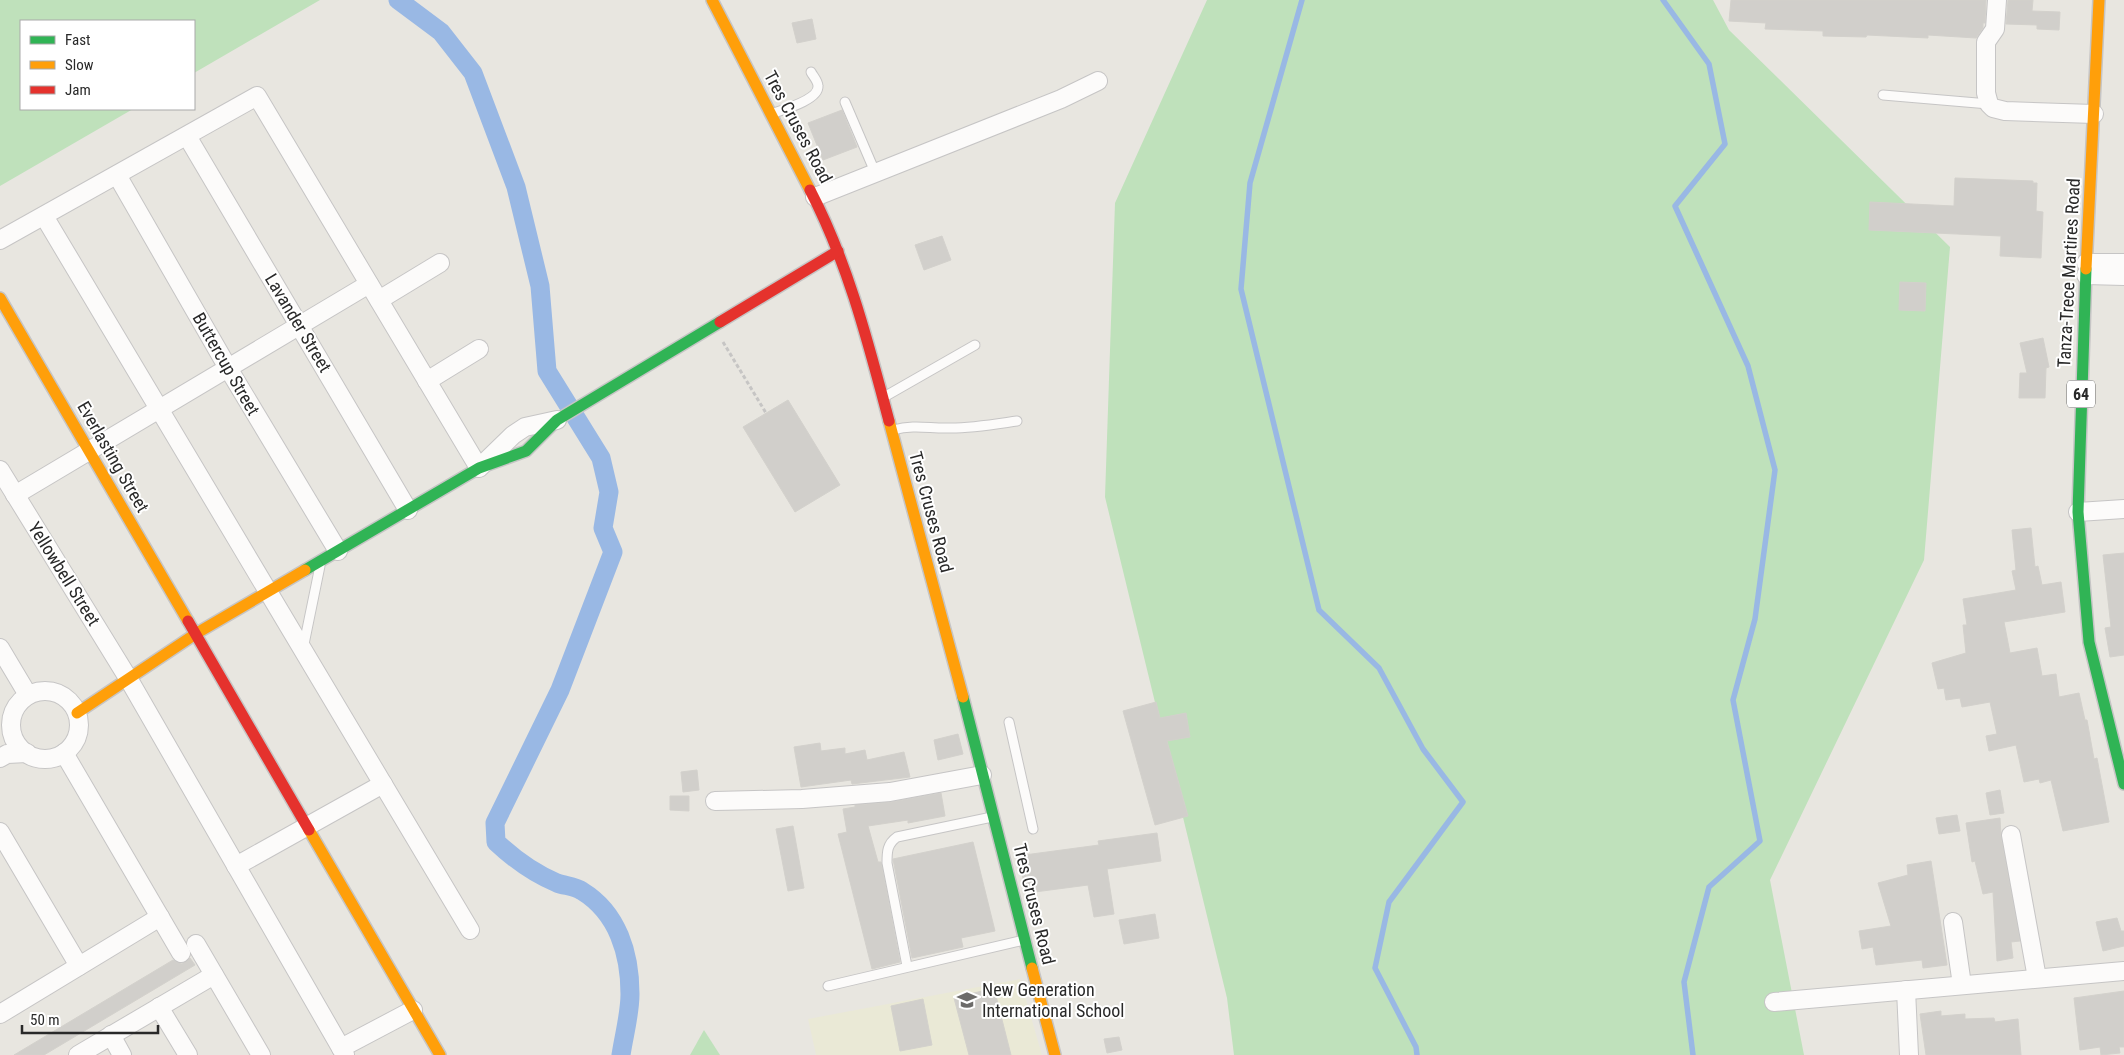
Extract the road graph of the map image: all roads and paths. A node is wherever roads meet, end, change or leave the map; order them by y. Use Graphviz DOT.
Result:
graph roads {
  1 [pos="712,0"];
  2 [pos="1997,0"];
  3 [pos="2099,0"];
  4 [pos="811,72"];
  5 [pos="1098,81"];
  6 [pos="1883,94"];
  7 [pos="845,102"];
  8 [pos="1989,104"];
  9 [pos="771,114"];
  10 [pos="2094,114"];
  11 [pos="187,136"];
  12 [pos="875,172"];
  13 [pos="117,175"];
  14 [pos="815,197"];
  15 [pos="44,216"];
  16 [pos="0,240"];
  17 [pos="838,251"];
  18 [pos="440,263"];
  19 [pos="2124,263"];
  20 [pos="2086,269"];
  21 [pos="2124,276"];
  22 [pos="369,284"];
  23 [pos="0,298"];
  24 [pos="378,300"];
  25 [pos="299,325"];
  26 [pos="714,326"];
  27 [pos="975,345"];
  28 [pos="479,348"];
  29 [pos="228,368"];
  30 [pos="427,382"];
  31 [pos="881,399"];
  32 [pos="159,409"];
  33 [pos="766,413"];
  34 [pos="557,420"];
  35 [pos="1017,421"];
  36 [pos="890,430"];
  37 [pos="90,451"];
  38 [pos="479,468"];
  39 [pos="0,470"];
  40 [pos="15,495"];
  41 [pos="2124,509"];
  42 [pos="408,510"];
  43 [pos="2078,512"];
  44 [pos="338,551"];
  45 [pos="321,561"];
  46 [pos="268,592"];
  47 [pos="196,634"];
  48 [pos="0,648"];
  49 [pos="303,650"];
  50 [pos="128,678"];
  51 [pos="28,695"];
  52 [pos="67,699"];
  53 [pos="77,713"];
  54 [pos="1009,722"];
  55 [pos="11,726"];
  56 [pos="0,743"];
  57 [pos="27,753"];
  58 [pos="64,753"];
  59 [pos="0,758"];
  60 [pos="982,775"];
  61 [pos="383,784"];
  62 [pos="2124,784"];
  63 [pos="714,801"];
  64 [pos="994,816"];
  65 [pos="306,827"];
  66 [pos="1033,830"];
  67 [pos="0,832"];
  68 [pos="2011,835"];
  69 [pos="236,866"];
  70 [pos="160,917"];
  71 [pos="1953,922"];
  72 [pos="470,930"];
  73 [pos="1024,940"];
  74 [pos="196,944"];
  75 [pos="181,953"];
  76 [pos="79,966"];
  77 [pos="908,966"];
  78 [pos="2124,971"];
  79 [pos="214,974"];
  80 [pos="2037,978"];
  81 [pos="1962,985"];
  82 [pos="828,986"];
  83 [pos="1906,990"];
  84 [pos="1774,1002"];
  85 [pos="159,1007"];
  86 [pos="413,1010"];
  87 [pos="0,1014"];
  88 [pos="111,1035"];
  89 [pos="343,1052"];
  90 [pos="78,1055"];
  91 [pos="122,1055"];
  92 [pos="188,1055"];
  93 [pos="261,1055"];
  94 [pos="440,1055"];
  95 [pos="1055,1055"];
  96 [pos="1909,1055"];
  1 -- 9 [label="main road, Tres Cruses Road"];
  2 -- 8 [label="street"];
  3 -- 10 [label="main road, Tanza-Trece Martires Road / 64"];
  4 -- 9 [label="lane"];
  5 -- 12 [label="street"];
  6 -- 8 [label="lane"];
  7 -- 12 [label="lane"];
  8 -- 10 [label="street"];
  9 -- 14 [label="main road, Tres Cruses Road"];
  10 -- 20 [label="main road, Tanza-Trece Martires Road / 64"];
  11 -- 13 [label="street"];
  11 -- 22 [label="street"];
  11 -- 25 [label="street, Lavander Street"];
  12 -- 14 [label="street"];
  13 -- 15 [label="street"];
  13 -- 29 [label="street, Buttercup Street"];
  14 -- 17 [label="main road, Tres Cruses Road"];
  15 -- 16 [label="street"];
  15 -- 32 [label="street"];
  17 -- 26 [label="main road"];
  17 -- 31 [label="main road, Tres Cruses Road"];
  18 -- 24 [label="street"];
  19 -- 20 [label="street"];
  20 -- 21 [label="street"];
  20 -- 43 [label="main road, Tanza-Trece Martires Road / 64"];
  22 -- 24 [label="street"];
  22 -- 25 [label="street"];
  23 -- 37 [label="main road, Everlasting Street"];
  24 -- 30 [label="street"];
  25 -- 29 [label="street"];
  25 -- 42 [label="street, Lavander Street"];
  26 -- 33 [label="path"];
  26 -- 34 [label="main road"];
  27 -- 31 [label="lane"];
  28 -- 30 [label="street"];
  29 -- 32 [label="street"];
  29 -- 44 [label="street, Buttercup Street"];
  30 -- 38 [label="street"];
  31 -- 36 [label="main road, Tres Cruses Road"];
  32 -- 37 [label="street"];
  32 -- 46 [label="street"];
  34 -- 38 [label="street"];
  35 -- 36 [label="lane"];
  36 -- 60 [label="main road, Tres Cruses Road"];
  37 -- 40 [label="street"];
  37 -- 47 [label="main road, Everlasting Street"];
  38 -- 42 [label="main road"];
  39 -- 40 [label="street, Yellowbell Street"];
  40 -- 50 [label="street, Yellowbell Street"];
  41 -- 43 [label="street"];
  42 -- 44 [label="main road"];
  43 -- 62 [label="main road, Tanza-Trece Martires Road / 64"];
  44 -- 45 [label="main road"];
  45 -- 46 [label="main road"];
  45 -- 49 [label="lane"];
  46 -- 47 [label="main road"];
  46 -- 49 [label="street"];
  47 -- 50 [label="main road"];
  47 -- 65 [label="main road, Everlasting Street"];
  48 -- 51 [label="street"];
  49 -- 61 [label="street"];
  50 -- 52 [label="street"];
  50 -- 53 [label="main road"];
  50 -- 69 [label="street, Yellowbell Street"];
  51 -- 52 [label="street"];
  51 -- 55 [label="street"];
  52 -- 53 [label="street"];
  53 -- 58 [label="street"];
  54 -- 66 [label="lane"];
  55 -- 56 [label="street"];
  55 -- 57 [label="street"];
  57 -- 58 [label="street"];
  57 -- 59 [label="street"];
  58 -- 70 [label="street"];
  60 -- 63 [label="street"];
  60 -- 64 [label="main road, Tres Cruses Road"];
  61 -- 65 [label="street"];
  61 -- 72 [label="street"];
  64 -- 73 [label="main road, Tres Cruses Road"];
  64 -- 77 [label="lane"];
  65 -- 69 [label="street"];
  65 -- 86 [label="main road, Everlasting Street"];
  67 -- 76 [label="street"];
  68 -- 80 [label="street"];
  69 -- 89 [label="street, Yellowbell Street"];
  70 -- 75 [label="street"];
  70 -- 76 [label="street"];
  71 -- 81 [label="street"];
  73 -- 77 [label="lane"];
  73 -- 95 [label="main road, Tres Cruses Road"];
  74 -- 79 [label="street"];
  76 -- 87 [label="street"];
  77 -- 82 [label="lane"];
  78 -- 80 [label="street"];
  79 -- 85 [label="street"];
  79 -- 93 [label="street"];
  80 -- 81 [label="street"];
  81 -- 83 [label="street"];
  83 -- 84 [label="street"];
  83 -- 96 [label="street"];
  85 -- 88 [label="street"];
  85 -- 92 [label="street"];
  86 -- 89 [label="street"];
  86 -- 94 [label="main road, Everlasting Street"];
  88 -- 90 [label="street"];
  88 -- 91 [label="street"];
}
